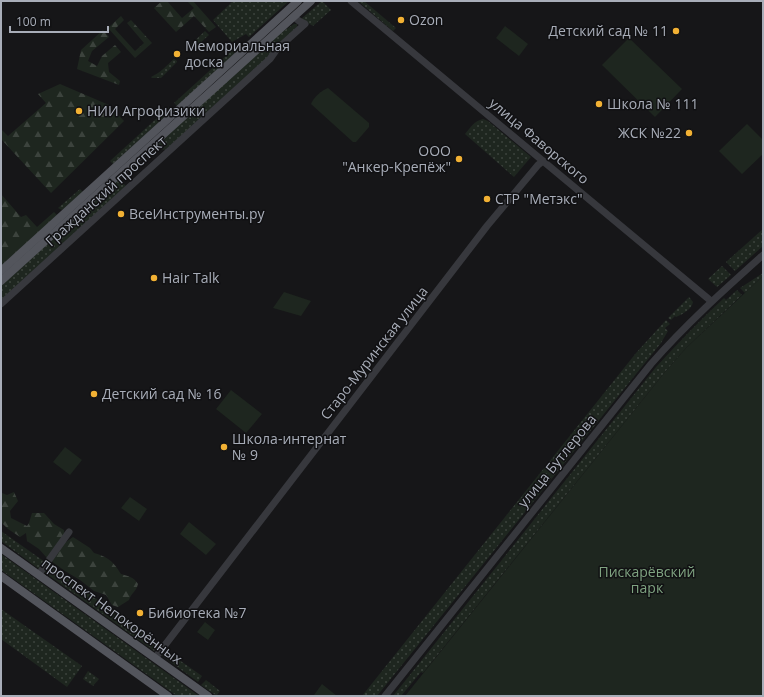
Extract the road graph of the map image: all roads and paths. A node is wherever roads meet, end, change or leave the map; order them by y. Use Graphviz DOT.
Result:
graph roads {
  1 [pos="298,1"];
  2 [pos="311,1"];
  3 [pos="351,1"];
  4 [pos="294,17"];
  5 [pos="543,161"];
  6 [pos="763,255"];
  7 [pos="1,271"];
  8 [pos="1,281"];
  9 [pos="711,301"];
  10 [pos="1,304"];
  11 [pos="69,532"];
  12 [pos="1,548"];
  13 [pos="39,574"];
  14 [pos="1,576"];
  15 [pos="156,658"];
  16 [pos="168,696"];
  17 [pos="208,696"];
  18 [pos="385,696"];
  1 -- 7 [label="main road, Гражданский проспект"];
  2 -- 4 [label="main road, Гражданский проспект"];
  3 -- 5 [label="street, улица Фаворского"];
  4 -- 8 [label="main road, Гражданский проспект"];
  4 -- 10 [label="street, Гражданский проспект"];
  5 -- 9 [label="street, улица Фаворского"];
  5 -- 15 [label="street, Старо-Муринская улица"];
  6 -- 9 [label="street, улица Бутлерова"];
  9 -- 18 [label="street, улица Бутлерова"];
  11 -- 13 [label="street"];
  12 -- 13 [label="main road, проспект Непокорённых"];
  13 -- 15 [label="main road, проспект Непокорённых"];
  14 -- 16 [label="main road"];
  15 -- 17 [label="main road, проспект Непокорённых"];
}
